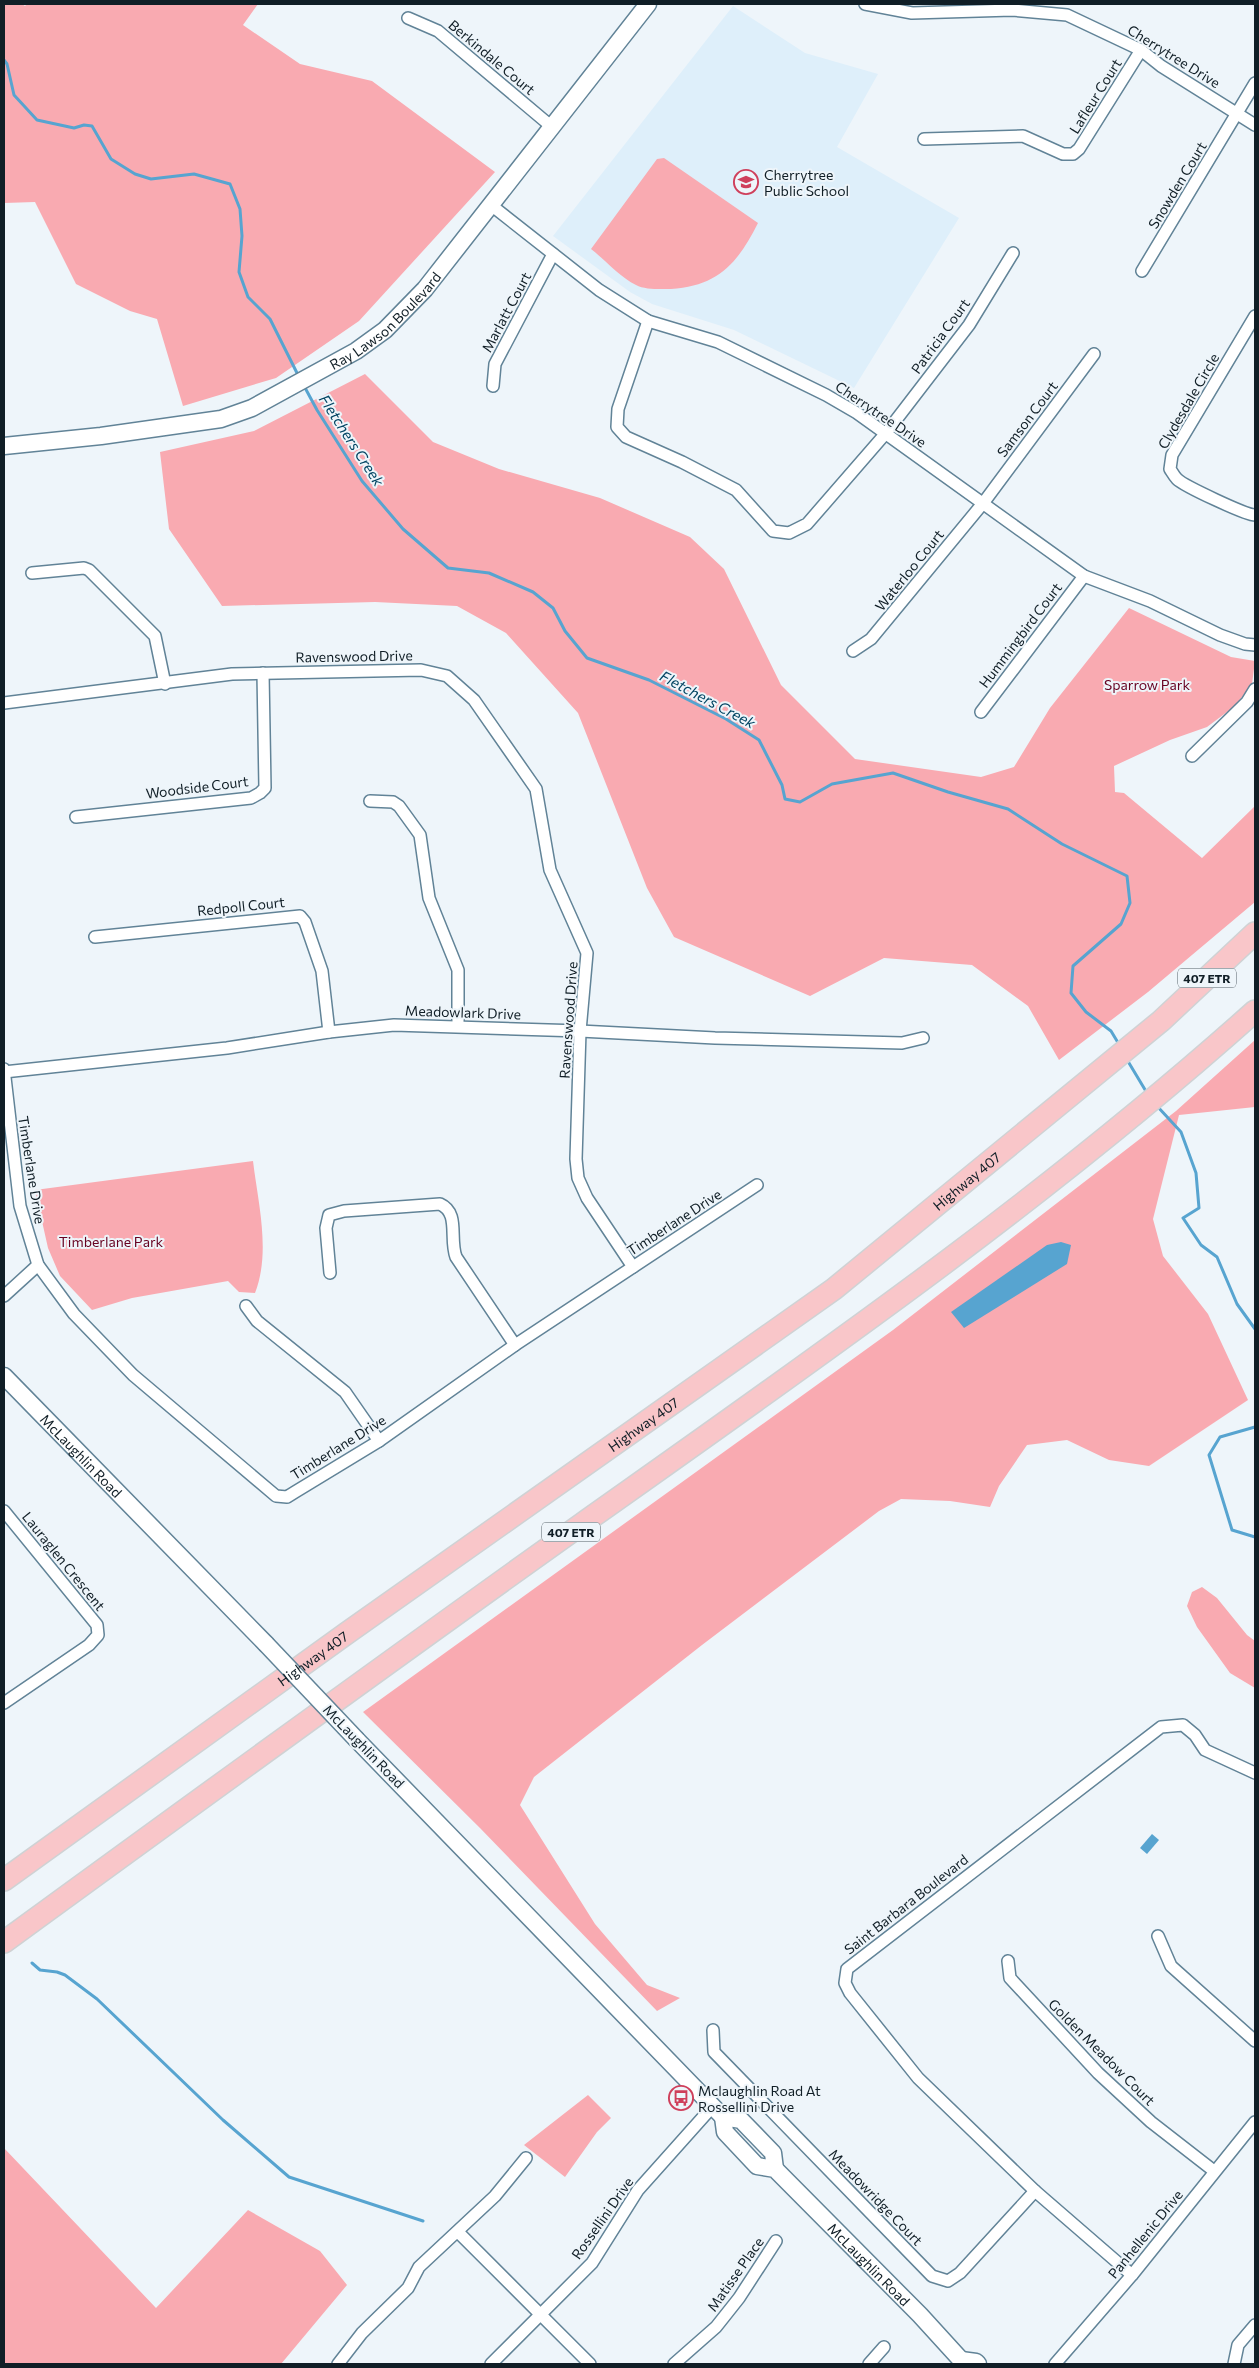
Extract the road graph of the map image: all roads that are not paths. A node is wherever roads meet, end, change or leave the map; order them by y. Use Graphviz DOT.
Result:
graph roads {
  1 [pos="648,4"];
  2 [pos="865,4"];
  3 [pos="408,18"];
  4 [pos="1141,50"];
  5 [pos="1255,83"];
  6 [pos="1237,114"];
  7 [pos="1255,125"];
  8 [pos="552,126"];
  9 [pos="924,139"];
  10 [pos="491,205"];
  11 [pos="1013,253"];
  12 [pos="553,254"];
  13 [pos="1142,271"];
  14 [pos="1255,316"];
  15 [pos="648,321"];
  16 [pos="1094,354"];
  17 [pos="493,386"];
  18 [pos="886,433"];
  19 [pos="4,446"];
  20 [pos="984,502"];
  21 [pos="1255,515"];
  22 [pos="32,573"];
  23 [pos="1084,576"];
  24 [pos="1255,645"];
  25 [pos="853,651"];
  26 [pos="263,673"];
  27 [pos="164,684"];
  28 [pos="1255,690"];
  29 [pos="4,703"];
  30 [pos="981,712"];
  31 [pos="1192,756"];
  32 [pos="370,801"];
  33 [pos="76,817"];
  34 [pos="1254,933"];
  35 [pos="95,937"];
  36 [pos="1255,1011"];
  37 [pos="458,1026"];
  38 [pos="580,1031"];
  39 [pos="329,1032"];
  40 [pos="923,1038"];
  41 [pos="4,1070"];
  42 [pos="757,1185"];
  43 [pos="38,1265"];
  44 [pos="633,1267"];
  45 [pos="330,1273"];
  46 [pos="4,1296"];
  47 [pos="246,1306"];
  48 [pos="515,1345"];
  49 [pos="4,1376"];
  50 [pos="379,1441"];
  51 [pos="4,1511"];
  52 [pos="4,1704"];
  53 [pos="1255,1773"];
  54 [pos="4,1880"];
  55 [pos="1158,1936"];
  56 [pos="4,1942"];
  57 [pos="1008,1961"];
  58 [pos="713,2030"];
  59 [pos="1255,2041"];
  60 [pos="718,2111"];
  61 [pos="1255,2122"];
  62 [pos="526,2158"];
  63 [pos="1214,2171"];
  64 [pos="1035,2191"];
  65 [pos="458,2232"];
  66 [pos="776,2241"];
  67 [pos="1132,2275"];
  68 [pos="541,2312"];
  69 [pos="1255,2325"];
  70 [pos="884,2347"];
  71 [pos="961,2362"];
  72 [pos="338,2364"];
  73 [pos="491,2364"];
  74 [pos="590,2364"];
  75 [pos="674,2364"];
  76 [pos="869,2364"];
  77 [pos="978,2364"];
  78 [pos="1056,2364"];
  79 [pos="1234,2364"];
  1 -- 8 [label="street, Ray Lawson Boulevard"];
  2 -- 4 [label="street, Cherrytree Drive"];
  3 -- 8 [label="street, Berkindale Court"];
  4 -- 6 [label="street, Cherrytree Drive"];
  4 -- 9 [label="street, Lafleur Court"];
  5 -- 6 [label="street, Snowden Court"];
  6 -- 7 [label="street, Cherrytree Drive"];
  6 -- 13 [label="street, Snowden Court"];
  8 -- 10 [label="street, Ray Lawson Boulevard"];
  10 -- 12 [label="street, Cherrytree Drive"];
  10 -- 19 [label="street, Ray Lawson Boulevard"];
  11 -- 18 [label="street, Patricia Court"];
  12 -- 15 [label="street, Cherrytree Drive"];
  12 -- 17 [label="street, Marlatt Court"];
  14 -- 21 [label="street, Clydesdale Circle"];
  15 -- 18 [label="street, Cherrytree Drive"];
  15 -- 18 [label="street, Patricia Court"];
  16 -- 20 [label="street, Samson Court"];
  18 -- 20 [label="street, Cherrytree Drive"];
  20 -- 23 [label="street, Cherrytree Drive"];
  20 -- 25 [label="street, Waterloo Court"];
  22 -- 27 [label="street"];
  23 -- 24 [label="street, Cherrytree Drive"];
  23 -- 30 [label="street, Hummingbird Court"];
  26 -- 27 [label="street, Ravenswood Drive"];
  26 -- 33 [label="street, Woodside Court"];
  26 -- 38 [label="street, Ravenswood Drive"];
  27 -- 29 [label="street, Ravenswood Drive"];
  28 -- 31 [label="street"];
  32 -- 37 [label="street"];
  34 -- 54 [label="highway, Highway 407 / 407 ETR"];
  35 -- 39 [label="street, Redpoll Court"];
  36 -- 56 [label="highway, 407 ETR"];
  37 -- 38 [label="street, Meadowlark Drive"];
  37 -- 39 [label="street, Meadowlark Drive"];
  38 -- 40 [label="street, Meadowlark Drive"];
  38 -- 44 [label="street, Ravenswood Drive"];
  39 -- 41 [label="street, Meadowlark Drive"];
  41 -- 43 [label="street, Timberlane Drive"];
  42 -- 44 [label="street, Timberlane Drive"];
  43 -- 46 [label="street"];
  43 -- 50 [label="street, Timberlane Drive"];
  44 -- 48 [label="street, Timberlane Drive"];
  45 -- 48 [label="street"];
  47 -- 50 [label="street"];
  48 -- 50 [label="street, Timberlane Drive"];
  49 -- 60 [label="street, McLaughlin Road, bridge"];
  51 -- 52 [label="street, Lauraglen Crescent"];
  53 -- 64 [label="street, Saint Barbara Boulevard"];
  55 -- 59 [label="street"];
  57 -- 63 [label="street, Golden Meadow Court"];
  58 -- 64 [label="street, Meadowridge Court"];
  60 -- 68 [label="street, Rossellini Drive"];
  60 -- 71 [label="street, McLaughlin Road"];
  61 -- 63 [label="street, Panhellenic Drive"];
  62 -- 65 [label="street"];
  63 -- 67 [label="street, Panhellenic Drive"];
  64 -- 67 [label="street, Saint Barbara Boulevard"];
  65 -- 68 [label="street"];
  65 -- 72 [label="street"];
  66 -- 75 [label="street, Matisse Place"];
  67 -- 78 [label="street, Panhellenic Drive"];
  68 -- 73 [label="street, Rossellini Drive"];
  68 -- 74 [label="street"];
  69 -- 79 [label="street"];
  70 -- 76 [label="street"];
  71 -- 77 [label="street, McLaughlin Road"];
}
